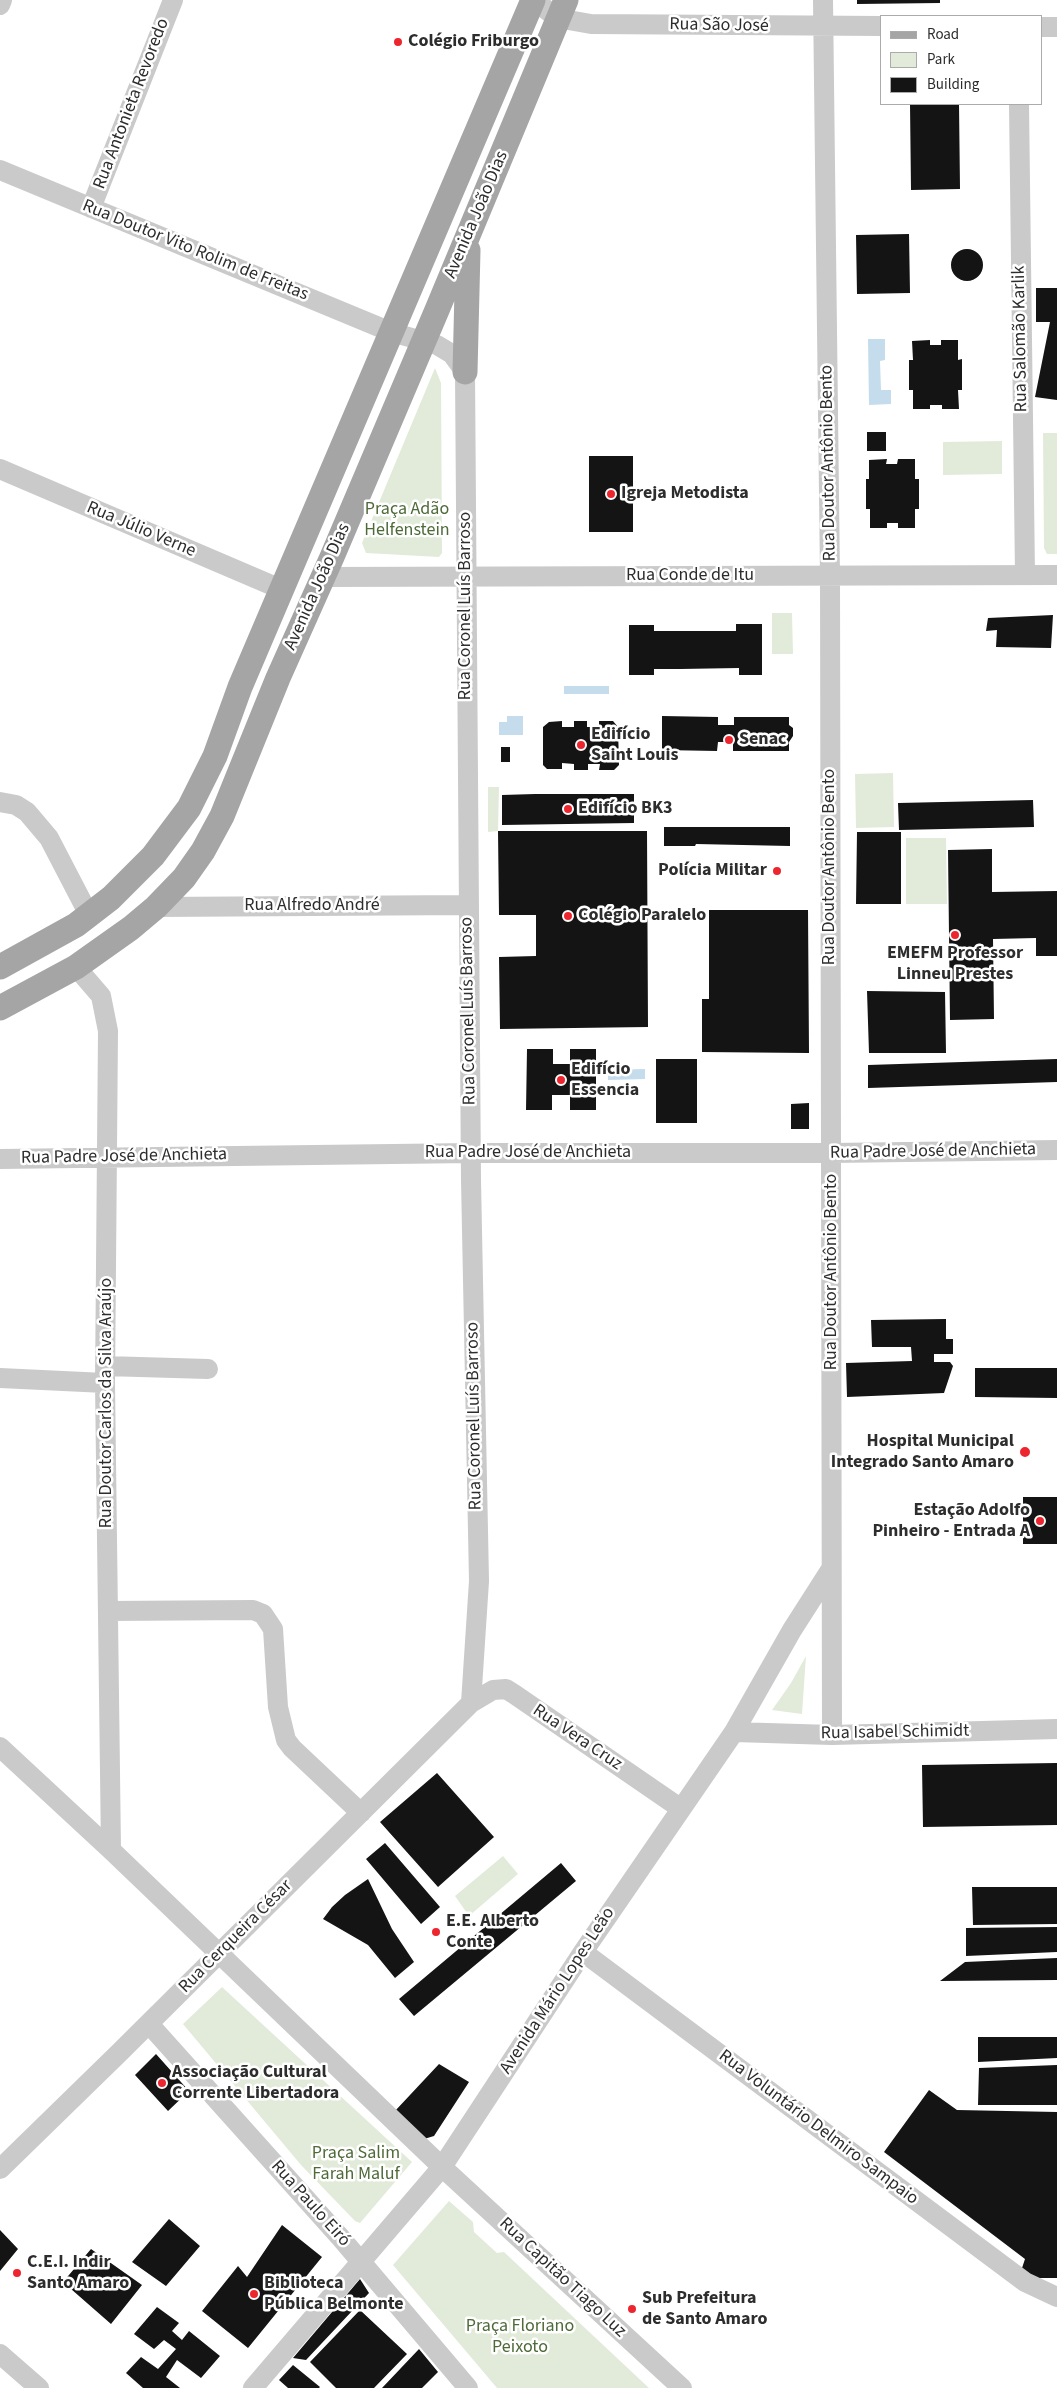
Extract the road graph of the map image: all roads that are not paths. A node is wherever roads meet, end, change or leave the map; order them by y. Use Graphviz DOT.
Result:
graph roads {
  1 [pos="2,0"];
  2 [pos="173,0"];
  3 [pos="534,0"];
  4 [pos="823,0"];
  5 [pos="0,4"];
  6 [pos="562,9"];
  7 [pos="880,26"];
  8 [pos="824,27"];
  9 [pos="1042,27"];
  10 [pos="1057,27"];
  11 [pos="1019,105"];
  12 [pos="0,170"];
  13 [pos="91,208"];
  14 [pos="468,236"];
  15 [pos="391,332"];
  16 [pos="424,342"];
  17 [pos="465,372"];
  18 [pos="0,470"];
  19 [pos="1025,575"];
  20 [pos="1057,575"];
  21 [pos="830,576"];
  22 [pos="323,577"];
  23 [pos="466,577"];
  24 [pos="283,590"];
  25 [pos="0,802"];
  26 [pos="468,905"];
  27 [pos="156,908"];
  28 [pos="89,915"];
  29 [pos="76,966"];
  30 [pos="0,967"];
  31 [pos="0,1008"];
  32 [pos="1057,1150"];
  33 [pos="471,1153"];
  34 [pos="832,1153"];
  35 [pos="108,1158"];
  36 [pos="0,1159"];
  37 [pos="208,1369"];
  38 [pos="105,1374"];
  39 [pos="0,1378"];
  40 [pos="831,1569"];
  41 [pos="108,1611"];
  42 [pos="471,1703"];
  43 [pos="1057,1729"];
  44 [pos="734,1732"];
  45 [pos="832,1735"];
  46 [pos="0,1748"];
  47 [pos="680,1808"];
  48 [pos="361,1812"];
  49 [pos="111,1850"];
  50 [pos="583,1952"];
  51 [pos="218,1955"];
  52 [pos="149,2024"];
  53 [pos="442,2168"];
  54 [pos="0,2169"];
  55 [pos="360,2261"];
  56 [pos="1057,2297"];
  57 [pos="0,2354"];
  58 [pos="39,2388"];
  59 [pos="253,2388"];
  60 [pos="468,2388"];
  61 [pos="682,2388"];
  1 -- 5 [label="street"];
  2 -- 13 [label="street, Rua Antonieta Revoredo"];
  3 -- 6 [label="street"];
  3 -- 15 [label="main road, Avenida João Dias"];
  4 -- 8 [label="street, Rua Doutor Antônio Bento"];
  6 -- 8 [label="street, Rua São José"];
  6 -- 14 [label="main road, Avenida João Dias"];
  7 -- 8 [label="street, Rua São José"];
  8 -- 21 [label="street, Rua Doutor Antônio Bento"];
  9 -- 10 [label="street"];
  11 -- 19 [label="street, Rua Salomão Karlik"];
  12 -- 13 [label="street, Rua Doutor Vito Rolim de Freitas"];
  13 -- 15 [label="street, Rua Doutor Vito Rolim de Freitas"];
  14 -- 16 [label="main road, Avenida João Dias"];
  14 -- 17 [label="main road"];
  15 -- 16 [label="street, Rua Doutor Vito Rolim de Freitas"];
  15 -- 24 [label="main road, Avenida João Dias"];
  16 -- 17 [label="street"];
  16 -- 22 [label="main road, Avenida João Dias"];
  17 -- 23 [label="street, Rua Coronel Luís Barroso"];
  18 -- 24 [label="street, Rua Júlio Verne"];
  19 -- 20 [label="street, Rua Conde de Itu"];
  19 -- 21 [label="street, Rua Conde de Itu"];
  21 -- 23 [label="street, Rua Conde de Itu"];
  21 -- 34 [label="street, Rua Doutor Antônio Bento"];
  22 -- 23 [label="street, Rua Conde de Itu"];
  22 -- 27 [label="main road, Avenida João Dias"];
  23 -- 26 [label="street, Rua Coronel Luís Barroso"];
  24 -- 28 [label="main road, Avenida João Dias"];
  25 -- 28 [label="street"];
  26 -- 27 [label="street, Rua Alfredo André"];
  26 -- 33 [label="street, Rua Coronel Luís Barroso"];
  27 -- 29 [label="main road, Avenida João Dias"];
  28 -- 30 [label="main road, Avenida João Dias"];
  29 -- 31 [label="main road, Avenida João Dias"];
  29 -- 35 [label="street, Rua Doutor Carlos da Silva Araújo"];
  32 -- 34 [label="street, Rua Padre José de Anchieta"];
  33 -- 34 [label="street, Rua Padre José de Anchieta"];
  33 -- 35 [label="street, Rua Padre José de Anchieta"];
  33 -- 42 [label="street, Rua Coronel Luís Barroso"];
  34 -- 40 [label="street, Rua Doutor Antônio Bento"];
  35 -- 36 [label="street, Rua Padre José de Anchieta"];
  35 -- 38 [label="street, Rua Doutor Carlos da Silva Araújo"];
  37 -- 38 [label="street"];
  38 -- 39 [label="street"];
  38 -- 41 [label="street, Rua Doutor Carlos da Silva Araújo"];
  40 -- 44 [label="street, Avenida Mário Lopes Leão"];
  40 -- 45 [label="street, Rua Doutor Antônio Bento"];
  41 -- 48 [label="street"];
  41 -- 49 [label="street, Rua Doutor Carlos da Silva Araújo"];
  42 -- 47 [label="street, Rua Vera Cruz"];
  42 -- 48 [label="street, Rua Cerqueira César"];
  43 -- 45 [label="street, Rua Isabel Schimidt"];
  44 -- 45 [label="street, Rua Isabel Schimidt"];
  44 -- 47 [label="street, Avenida Mário Lopes Leão"];
  46 -- 49 [label="street, Rua Capitão Tiago Luz"];
  47 -- 50 [label="street, Avenida Mário Lopes Leão"];
  48 -- 51 [label="street, Rua Cerqueira César"];
  49 -- 51 [label="street, Rua Capitão Tiago Luz"];
  50 -- 53 [label="street, Avenida Mário Lopes Leão"];
  50 -- 56 [label="street, Rua Voluntário Delmiro Sampaio"];
  51 -- 52 [label="street, Rua Cerqueira César"];
  51 -- 53 [label="street, Rua Capitão Tiago Luz"];
  52 -- 54 [label="street, Rua Cerqueira César"];
  52 -- 55 [label="street, Rua Paulo Eiró"];
  53 -- 55 [label="street, Avenida Mário Lopes Leão"];
  53 -- 61 [label="street, Rua Capitão Tiago Luz"];
  55 -- 59 [label="street, Avenida Mário Lopes Leão"];
  55 -- 60 [label="street, Rua Paulo Eiró"];
  57 -- 58 [label="street"];
}
